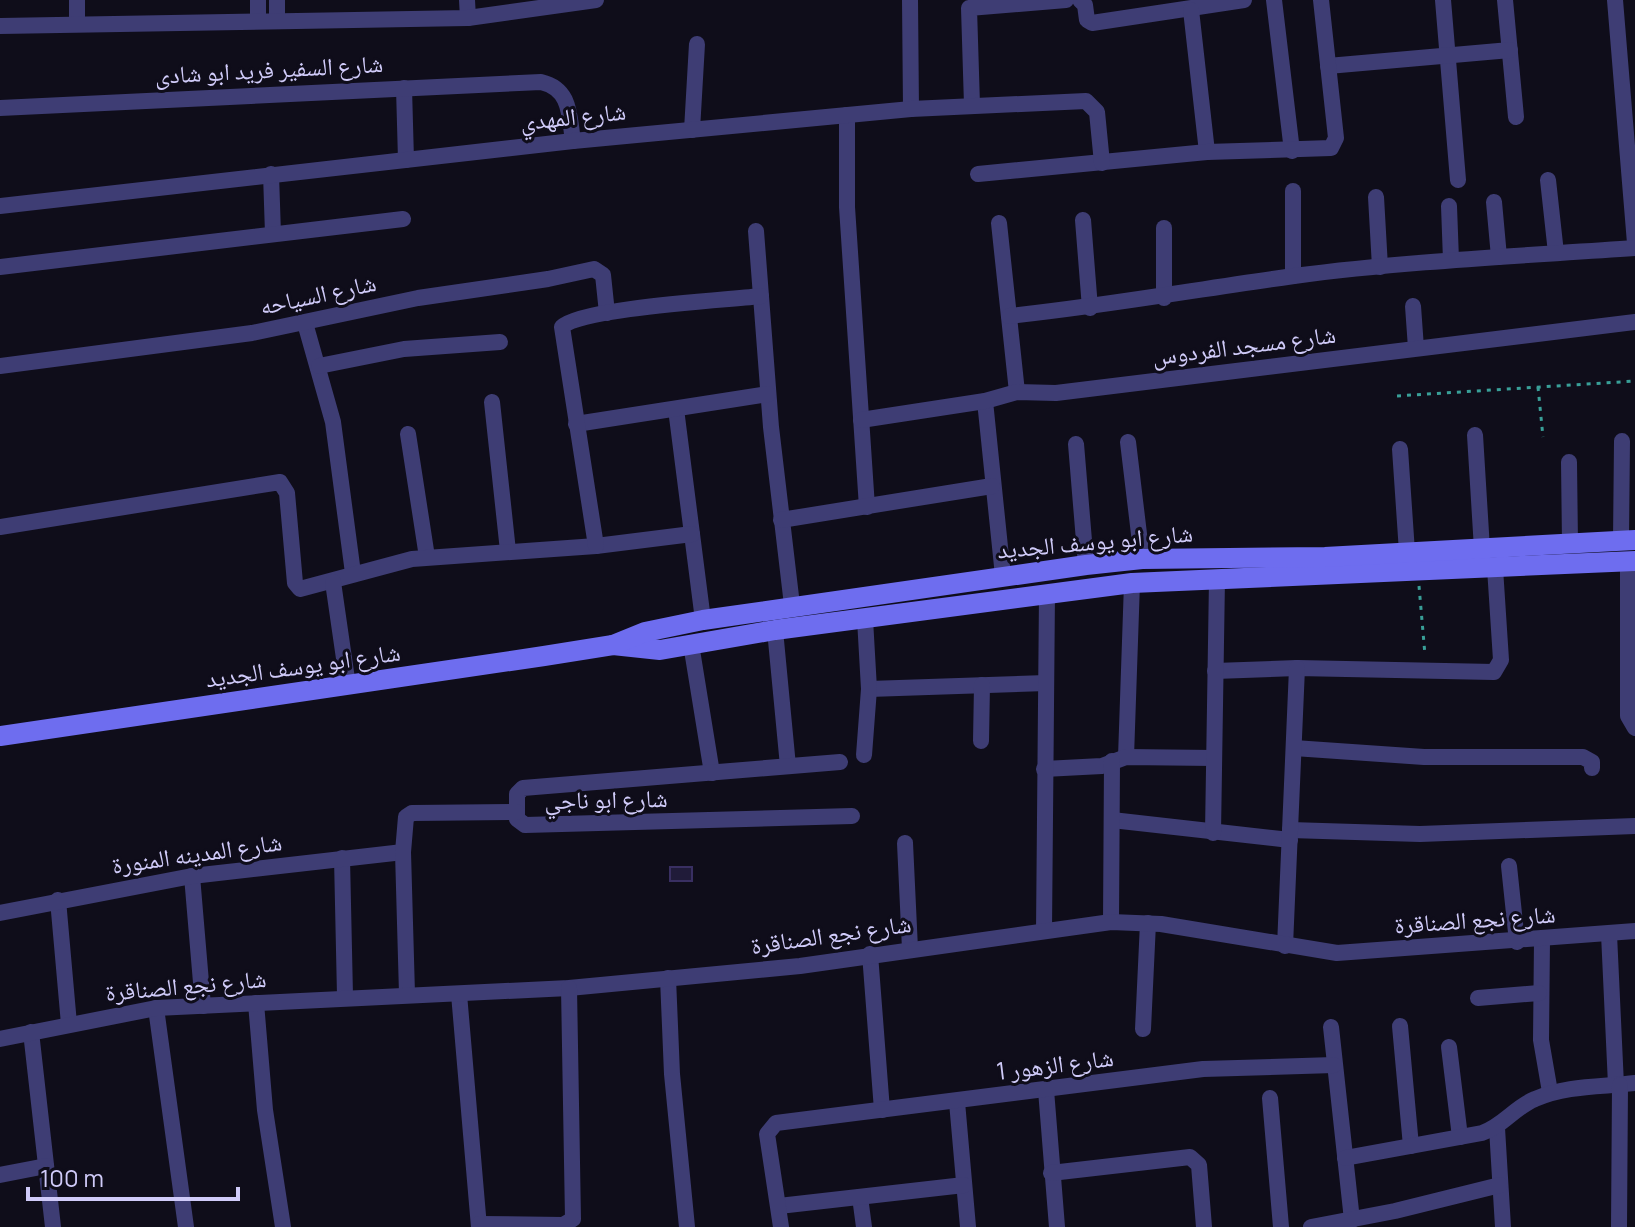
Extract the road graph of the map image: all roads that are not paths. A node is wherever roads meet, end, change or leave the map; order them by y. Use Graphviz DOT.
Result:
graph roads {
  1 [pos="77,0"];
  2 [pos="258,0"];
  3 [pos="277,0"];
  4 [pos="467,0"];
  5 [pos="596,0"];
  6 [pos="910,0"];
  7 [pos="1066,0"];
  8 [pos="1080,0"];
  9 [pos="1244,0"];
  10 [pos="1274,0"];
  11 [pos="1321,0"];
  12 [pos="1443,0"];
  13 [pos="1505,0"];
  14 [pos="1615,0"];
  15 [pos="567,2"];
  16 [pos="1185,7"];
  17 [pos="468,18"];
  18 [pos="258,19"];
  19 [pos="277,19"];
  20 [pos="77,24"];
  21 [pos="0,26"];
  22 [pos="697,44"];
  23 [pos="1510,50"];
  24 [pos="1447,53"];
  25 [pos="1328,66"];
  26 [pos="404,88"];
  27 [pos="972,105"];
  28 [pos="0,108"];
  29 [pos="911,109"];
  30 [pos="847,115"];
  31 [pos="1516,117"];
  32 [pos="692,130"];
  33 [pos="573,141"];
  34 [pos="1292,151"];
  35 [pos="1207,152"];
  36 [pos="406,160"];
  37 [pos="1102,163"];
  38 [pos="271,174"];
  39 [pos="978,174"];
  40 [pos="1458,180"];
  41 [pos="1548,180"];
  42 [pos="1293,191"];
  43 [pos="1376,197"];
  44 [pos="1494,202"];
  45 [pos="0,206"];
  46 [pos="1449,206"];
  47 [pos="403,219"];
  48 [pos="1083,220"];
  49 [pos="999,223"];
  50 [pos="1164,228"];
  51 [pos="756,231"];
  52 [pos="273,234"];
  53 [pos="1635,245"];
  54 [pos="1556,253"];
  55 [pos="1499,257"];
  56 [pos="1451,260"];
  57 [pos="0,267"];
  58 [pos="1380,267"];
  59 [pos="1293,276"];
  60 [pos="761,296"];
  61 [pos="1164,298"];
  62 [pos="1413,306"];
  63 [pos="1090,308"];
  64 [pos="607,313"];
  65 [pos="1009,316"];
  66 [pos="1635,322"];
  67 [pos="305,323"];
  68 [pos="500,342"];
  69 [pos="1416,348"];
  70 [pos="0,366"];
  71 [pos="319,366"];
  72 [pos="1017,392"];
  73 [pos="768,394"];
  74 [pos="985,401"];
  75 [pos="492,402"];
  76 [pos="676,409"];
  77 [pos="861,420"];
  78 [pos="576,424"];
  79 [pos="408,434"];
  80 [pos="1475,435"];
  81 [pos="1622,441"];
  82 [pos="1128,442"];
  83 [pos="1076,444"];
  84 [pos="1400,449"];
  85 [pos="1569,462"];
  86 [pos="992,486"];
  87 [pos="867,507"];
  88 [pos="781,520"];
  89 [pos="0,527"];
  90 [pos="692,534"];
  91 [pos="1628,540"];
  92 [pos="1570,544"];
  93 [pos="596,546"];
  94 [pos="1482,549"];
  95 [pos="508,551"];
  96 [pos="1407,552"];
  97 [pos="427,557"];
  98 [pos="1142,559"];
  99 [pos="1631,561"];
  100 [pos="1086,565"];
  101 [pos="1326,566"];
  102 [pos="1495,568"];
  103 [pos="353,573"];
  104 [pos="1003,576"];
  105 [pos="1217,579"];
  106 [pos="333,582"];
  107 [pos="1132,583"];
  108 [pos="1047,593"];
  109 [pos="792,605"];
  110 [pos="865,619"];
  111 [pos="703,620"];
  112 [pos="674,626"];
  113 [pos="775,630"];
  114 [pos="613,645"];
  115 [pos="683,645"];
  116 [pos="1297,668"];
  117 [pos="1215,671"];
  118 [pos="1046,683"];
  119 [pos="982,685"];
  120 [pos="348,686"];
  121 [pos="869,689"];
  122 [pos="1635,728"];
  123 [pos="0,736"];
  124 [pos="981,741"];
  125 [pos="1294,748"];
  126 [pos="864,755"];
  127 [pos="1214,758"];
  128 [pos="1119,759"];
  129 [pos="840,762"];
  130 [pos="788,766"];
  131 [pos="1592,768"];
  132 [pos="1044,769"];
  133 [pos="712,773"];
  134 [pos="517,812"];
  135 [pos="852,816"];
  136 [pos="1112,820"];
  137 [pos="1635,826"];
  138 [pos="1213,833"];
  139 [pos="1290,835"];
  140 [pos="905,843"];
  141 [pos="403,852"];
  142 [pos="342,858"];
  143 [pos="1509,866"];
  144 [pos="192,876"];
  145 [pos="58,900"];
  146 [pos="0,913"];
  147 [pos="1111,922"];
  148 [pos="1148,923"];
  149 [pos="1044,931"];
  150 [pos="1635,931"];
  151 [pos="1609,934"];
  152 [pos="1542,940"];
  153 [pos="1517,942"];
  154 [pos="1285,946"];
  155 [pos="910,949"];
  156 [pos="870,954"];
  157 [pos="668,978"];
  158 [pos="569,988"];
  159 [pos="1539,993"];
  160 [pos="407,994"];
  161 [pos="459,994"];
  162 [pos="345,996"];
  163 [pos="1478,998"];
  164 [pos="256,1003"];
  165 [pos="203,1006"];
  166 [pos="156,1008"];
  167 [pos="69,1024"];
  168 [pos="1400,1026"];
  169 [pos="1331,1027"];
  170 [pos="1143,1029"];
  171 [pos="31,1032"];
  172 [pos="0,1039"];
  173 [pos="1449,1047"];
  174 [pos="1334,1065"];
  175 [pos="1624,1085"];
  176 [pos="1046,1090"];
  177 [pos="1550,1092"];
  178 [pos="1270,1098"];
  179 [pos="957,1102"];
  180 [pos="882,1110"];
  181 [pos="1497,1128"];
  182 [pos="1460,1137"];
  183 [pos="1411,1146"];
  184 [pos="1345,1158"];
  185 [pos="46,1166"];
  186 [pos="1051,1173"];
  187 [pos="0,1175"];
  188 [pos="964,1185"];
  189 [pos="1500,1185"];
  190 [pos="860,1197"];
  191 [pos="779,1206"];
  192 [pos="1352,1220"];
  193 [pos="479,1226"];
  194 [pos="53,1227"];
  195 [pos="186,1227"];
  196 [pos="283,1227"];
  197 [pos="687,1227"];
  198 [pos="781,1227"];
  199 [pos="864,1227"];
  200 [pos="968,1227"];
  201 [pos="1057,1227"];
  202 [pos="1204,1227"];
  203 [pos="1281,1227"];
  204 [pos="1311,1227"];
  205 [pos="1503,1227"];
  206 [pos="1619,1227"];
  1 -- 20 [label="street"];
  2 -- 18 [label="street"];
  3 -- 19 [label="street"];
  4 -- 17 [label="street"];
  5 -- 15 [label="street"];
  6 -- 29 [label="street"];
  7 -- 27 [label="street"];
  8 -- 16 [label="street"];
  9 -- 16 [label="street"];
  10 -- 34 [label="street"];
  11 -- 25 [label="street"];
  12 -- 24 [label="street"];
  13 -- 23 [label="street"];
  14 -- 53 [label="street"];
  15 -- 17 [label="street"];
  16 -- 35 [label="street"];
  17 -- 19 [label="street"];
  18 -- 19 [label="street"];
  18 -- 20 [label="street"];
  20 -- 21 [label="street"];
  22 -- 32 [label="street"];
  23 -- 24 [label="street"];
  23 -- 31 [label="street"];
  24 -- 25 [label="street"];
  24 -- 40 [label="street"];
  25 -- 34 [label="street"];
  26 -- 28 [label="street, شارع السفير فريد ابو شادى"];
  26 -- 33 [label="street, شارع السفير فريد ابو شادى"];
  26 -- 36 [label="street"];
  27 -- 29 [label="street, شارع المهدي"];
  27 -- 37 [label="street, شارع المهدي"];
  29 -- 30 [label="street, شارع المهدي"];
  30 -- 32 [label="street, شارع المهدي"];
  30 -- 77 [label="street"];
  32 -- 33 [label="street, شارع المهدي"];
  33 -- 36 [label="street, شارع المهدي"];
  34 -- 35 [label="street"];
  35 -- 37 [label="street"];
  36 -- 38 [label="street, شارع المهدي"];
  37 -- 39 [label="street"];
  38 -- 45 [label="street, شارع المهدي"];
  38 -- 52 [label="street"];
  41 -- 54 [label="street"];
  42 -- 59 [label="street"];
  43 -- 58 [label="street"];
  44 -- 55 [label="street"];
  46 -- 56 [label="street"];
  47 -- 52 [label="street"];
  48 -- 63 [label="street"];
  49 -- 65 [label="street"];
  50 -- 61 [label="street"];
  51 -- 60 [label="street"];
  52 -- 57 [label="street"];
  53 -- 54 [label="street"];
  54 -- 55 [label="street"];
  55 -- 56 [label="street"];
  56 -- 58 [label="street"];
  58 -- 59 [label="street"];
  59 -- 61 [label="street"];
  60 -- 64 [label="street"];
  60 -- 73 [label="street"];
  61 -- 63 [label="street"];
  62 -- 69 [label="street"];
  63 -- 65 [label="street"];
  64 -- 67 [label="street, شارع السياحه"];
  64 -- 78 [label="street"];
  65 -- 72 [label="street"];
  66 -- 69 [label="street, شارع مسجد الفردوس"];
  67 -- 70 [label="street, شارع السياحه"];
  67 -- 71 [label="street"];
  68 -- 71 [label="street"];
  69 -- 72 [label="street, شارع مسجد الفردوس"];
  71 -- 103 [label="street"];
  72 -- 74 [label="street, شارع مسجد الفردوس"];
  73 -- 76 [label="street"];
  73 -- 88 [label="street"];
  74 -- 77 [label="street, شارع مسجد الفردوس"];
  74 -- 86 [label="street"];
  75 -- 95 [label="street"];
  76 -- 78 [label="street"];
  76 -- 90 [label="street"];
  77 -- 87 [label="street"];
  78 -- 93 [label="street"];
  79 -- 97 [label="street"];
  80 -- 94 [label="street"];
  81 -- 91 [label="street"];
  82 -- 98 [label="street"];
  83 -- 100 [label="street"];
  84 -- 96 [label="street"];
  85 -- 92 [label="street"];
  86 -- 87 [label="street"];
  86 -- 104 [label="street"];
  87 -- 88 [label="street"];
  88 -- 109 [label="street"];
  89 -- 106 [label="street"];
  90 -- 93 [label="street"];
  90 -- 111 [label="street"];
  91 -- 92 [label="street, شارع ابو يوسف الجديد"];
  92 -- 94 [label="street, شارع ابو يوسف الجديد"];
  93 -- 95 [label="street"];
  94 -- 96 [label="street, شارع ابو يوسف الجديد"];
  95 -- 97 [label="street"];
  96 -- 101 [label="street, شارع ابو يوسف الجديد"];
  97 -- 103 [label="street"];
  98 -- 100 [label="street, شارع ابو يوسف الجديد"];
  98 -- 101 [label="street, شارع ابو يوسف الجديد"];
  99 -- 102 [label="street, شارع ابو يوسف الجديد"];
  99 -- 122 [label="street"];
  100 -- 104 [label="street, شارع ابو يوسف الجديد"];
  101 -- 102 [label="street, شارع ابو يوسف الجديد"];
  101 -- 105 [label="street, شارع ابو يوسف الجديد"];
  102 -- 116 [label="street"];
  103 -- 106 [label="street"];
  104 -- 109 [label="street, شارع ابو يوسف الجديد"];
  105 -- 107 [label="street, شارع ابو يوسف الجديد"];
  105 -- 117 [label="street"];
  106 -- 120 [label="street"];
  107 -- 108 [label="street, شارع ابو يوسف الجديد"];
  107 -- 128 [label="street"];
  108 -- 110 [label="street, شارع ابو يوسف الجديد"];
  108 -- 118 [label="street"];
  109 -- 111 [label="street, شارع ابو يوسف الجديد"];
  110 -- 113 [label="street, شارع ابو يوسف الجديد"];
  110 -- 121 [label="street"];
  111 -- 112 [label="street, شارع ابو يوسف الجديد"];
  112 -- 114 [label="street, شارع ابو يوسف الجديد"];
  112 -- 115 [label="street"];
  113 -- 115 [label="street, شارع ابو يوسف الجديد"];
  113 -- 130 [label="street"];
  114 -- 115 [label="street, شارع ابو يوسف الجديد"];
  114 -- 120 [label="street, شارع ابو يوسف الجديد"];
  115 -- 133 [label="street"];
  116 -- 117 [label="street"];
  116 -- 125 [label="street"];
  117 -- 127 [label="street"];
  118 -- 119 [label="street"];
  118 -- 132 [label="street"];
  119 -- 121 [label="street"];
  119 -- 124 [label="street"];
  120 -- 123 [label="street, شارع ابو يوسف الجديد"];
  121 -- 126 [label="street"];
  125 -- 131 [label="street"];
  125 -- 139 [label="street"];
  127 -- 128 [label="street"];
  127 -- 138 [label="street"];
  128 -- 132 [label="street"];
  128 -- 136 [label="street"];
  129 -- 130 [label="street"];
  130 -- 133 [label="street"];
  132 -- 149 [label="street"];
  133 -- 134 [label="street"];
  134 -- 135 [label="street, شارع ابو ناجي"];
  134 -- 141 [label="street, شارع ابو ناجي"];
  136 -- 138 [label="street"];
  136 -- 147 [label="street"];
  137 -- 139 [label="street"];
  138 -- 139 [label="street"];
  139 -- 154 [label="street"];
  140 -- 155 [label="street"];
  141 -- 142 [label="street, شارع المدينه المنورة"];
  141 -- 160 [label="street, شارع ابو ناجي"];
  142 -- 144 [label="street, شارع المدينه المنورة"];
  142 -- 162 [label="street"];
  143 -- 153 [label="street"];
  144 -- 145 [label="street, شارع المدينه المنورة"];
  144 -- 165 [label="street"];
  145 -- 146 [label="street, شارع المدينه المنورة"];
  145 -- 167 [label="street"];
  147 -- 148 [label="street, شارع نجع الصناقرة"];
  147 -- 149 [label="street, شارع نجع الصناقرة"];
  148 -- 154 [label="street, شارع نجع الصناقرة"];
  148 -- 170 [label="street"];
  149 -- 155 [label="street, شارع نجع الصناقرة"];
  150 -- 151 [label="street, شارع نجع الصناقرة"];
  151 -- 152 [label="street, شارع نجع الصناقرة"];
  151 -- 175 [label="street"];
  152 -- 153 [label="street, شارع نجع الصناقرة"];
  152 -- 159 [label="street"];
  153 -- 154 [label="street, شارع نجع الصناقرة"];
  155 -- 156 [label="street, شارع نجع الصناقرة"];
  156 -- 157 [label="street, شارع نجع الصناقرة"];
  156 -- 180 [label="street"];
  157 -- 158 [label="street, شارع نجع الصناقرة"];
  157 -- 197 [label="street"];
  158 -- 161 [label="street, شارع نجع الصناقرة"];
  158 -- 193 [label="street"];
  159 -- 163 [label="street"];
  159 -- 177 [label="street"];
  160 -- 161 [label="street, شارع نجع الصناقرة"];
  160 -- 162 [label="street, شارع نجع الصناقرة"];
  161 -- 193 [label="street"];
  162 -- 164 [label="street, شارع نجع الصناقرة"];
  164 -- 165 [label="street, شارع نجع الصناقرة"];
  164 -- 196 [label="street"];
  165 -- 166 [label="street, شارع نجع الصناقرة"];
  166 -- 167 [label="street, شارع نجع الصناقرة"];
  166 -- 195 [label="street"];
  167 -- 171 [label="street, شارع نجع الصناقرة"];
  168 -- 183 [label="street"];
  169 -- 174 [label="street"];
  171 -- 172 [label="street, شارع نجع الصناقرة"];
  171 -- 185 [label="street"];
  173 -- 182 [label="street"];
  174 -- 176 [label="street, شارع الزهور 1"];
  174 -- 184 [label="street"];
  175 -- 177 [label="street"];
  175 -- 206 [label="street"];
  176 -- 179 [label="street, شارع الزهور 1"];
  176 -- 186 [label="street"];
  177 -- 181 [label="street"];
  178 -- 203 [label="street"];
  179 -- 180 [label="street, شارع الزهور 1"];
  179 -- 188 [label="street"];
  180 -- 191 [label="street, شارع الزهور 1"];
  181 -- 182 [label="street"];
  181 -- 189 [label="street"];
  182 -- 183 [label="street"];
  183 -- 184 [label="street"];
  184 -- 192 [label="street"];
  185 -- 187 [label="street"];
  185 -- 194 [label="street"];
  186 -- 201 [label="street"];
  186 -- 202 [label="street"];
  188 -- 190 [label="street"];
  188 -- 200 [label="street"];
  189 -- 192 [label="street"];
  189 -- 205 [label="street"];
  190 -- 191 [label="street"];
  190 -- 199 [label="street"];
  191 -- 198 [label="street"];
  192 -- 204 [label="street"];
}
